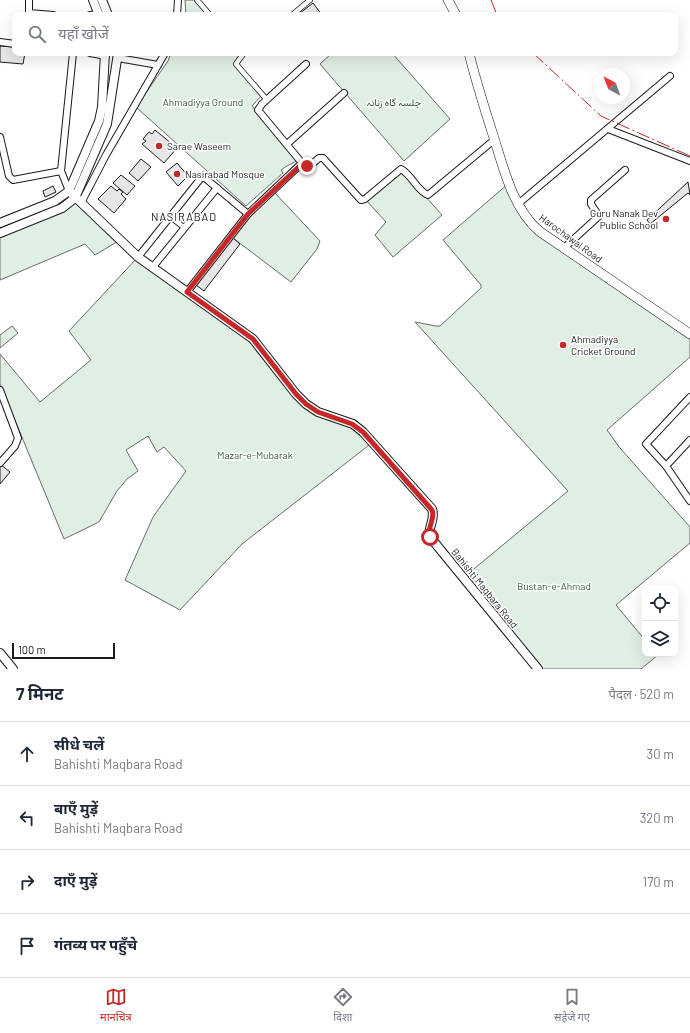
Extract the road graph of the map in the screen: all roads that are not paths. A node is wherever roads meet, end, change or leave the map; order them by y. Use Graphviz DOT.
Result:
graph roads {
  1 [pos="29,0"];
  2 [pos="94,0"];
  3 [pos="102,0"];
  4 [pos="178,0"];
  5 [pos="197,0"];
  6 [pos="310,0"];
  7 [pos="448,0"];
  8 [pos="29,12"];
  9 [pos="98,12"];
  10 [pos="107,12"];
  11 [pos="177,12"];
  12 [pos="207,12"];
  13 [pos="296,12"];
  14 [pos="454,12"];
  15 [pos="0,42"];
  16 [pos="12,44"];
  17 [pos="73,56"];
  18 [pos="105,56"];
  19 [pos="118,56"];
  20 [pos="163,56"];
  21 [pos="243,56"];
  22 [pos="470,56"];
  23 [pos="306,64"];
  24 [pos="158,65"];
  25 [pos="670,76"];
  26 [pos="344,94"];
  27 [pos="267,100"];
  28 [pos="98,121"];
  29 [pos="107,124"];
  30 [pos="608,128"];
  31 [pos="0,137"];
  32 [pos="494,140"];
  33 [pos="287,144"];
  34 [pos="690,161"];
  35 [pos="7,164"];
  36 [pos="302,164"];
  37 [pos="0,167"];
  38 [pos="625,170"];
  39 [pos="61,172"];
  40 [pos="217,188"];
  41 [pos="68,189"];
  42 [pos="78,200"];
  43 [pos="518,204"];
  44 [pos="248,214"];
  45 [pos="169,216"];
  46 [pos="0,223"];
  47 [pos="185,228"];
  48 [pos="0,233"];
  49 [pos="564,248"];
  50 [pos="138,257"];
  51 [pos="152,268"];
  52 [pos="187,292"];
  53 [pos="690,334"];
  54 [pos="0,390"];
  55 [pos="690,396"];
  56 [pos="1,400"];
  57 [pos="690,440"];
  58 [pos="0,463"];
  59 [pos="666,466"];
  60 [pos="690,487"];
  61 [pos="685,492"];
  62 [pos="690,500"];
  63 [pos="0,653"];
  64 [pos="13,669"];
  65 [pos="538,669"];
  1 -- 8 [label="street"];
  2 -- 9 [label="street"];
  3 -- 10 [label="street"];
  4 -- 11 [label="street"];
  5 -- 12 [label="street"];
  6 -- 13 [label="street"];
  7 -- 14 [label="main road"];
  15 -- 16 [label="street"];
  17 -- 39 [label="street"];
  18 -- 28 [label="street"];
  19 -- 24 [label="street"];
  19 -- 29 [label="street"];
  20 -- 24 [label="street"];
  21 -- 27 [label="street"];
  22 -- 32 [label="main road, Harochawal Road"];
  23 -- 27 [label="street"];
  24 -- 42 [label="street"];
  25 -- 30 [label="street"];
  26 -- 33 [label="street"];
  27 -- 33 [label="street"];
  28 -- 29 [label="street"];
  28 -- 41 [label="street"];
  29 -- 42 [label="street"];
  30 -- 34 [label="street"];
  30 -- 43 [label="street"];
  31 -- 35 [label="street"];
  32 -- 36 [label="street"];
  32 -- 43 [label="main road, Harochawal Road"];
  33 -- 36 [label="street"];
  35 -- 37 [label="street"];
  35 -- 39 [label="street"];
  36 -- 44 [label="street"];
  38 -- 49 [label="street"];
  39 -- 41 [label="street"];
  40 -- 44 [label="street"];
  40 -- 45 [label="street"];
  40 -- 47 [label="street"];
  41 -- 42 [label="street, Bahishti Maqbara Road"];
  41 -- 46 [label="street"];
  42 -- 48 [label="street"];
  42 -- 50 [label="street, Bahishti Maqbara Road"];
  43 -- 49 [label="main road, Harochawal Road"];
  44 -- 52 [label="street"];
  45 -- 47 [label="street"];
  45 -- 50 [label="street"];
  47 -- 51 [label="street"];
  49 -- 53 [label="main road, Harochawal Road"];
  50 -- 51 [label="street, Bahishti Maqbara Road"];
  51 -- 52 [label="street, Bahishti Maqbara Road"];
  52 -- 65 [label="street, Bahishti Maqbara Road"];
  54 -- 56 [label="street"];
  55 -- 59 [label="street"];
  56 -- 58 [label="street"];
  57 -- 59 [label="street"];
  59 -- 61 [label="street"];
  60 -- 61 [label="street"];
  61 -- 62 [label="street"];
  63 -- 64 [label="street"];
}
